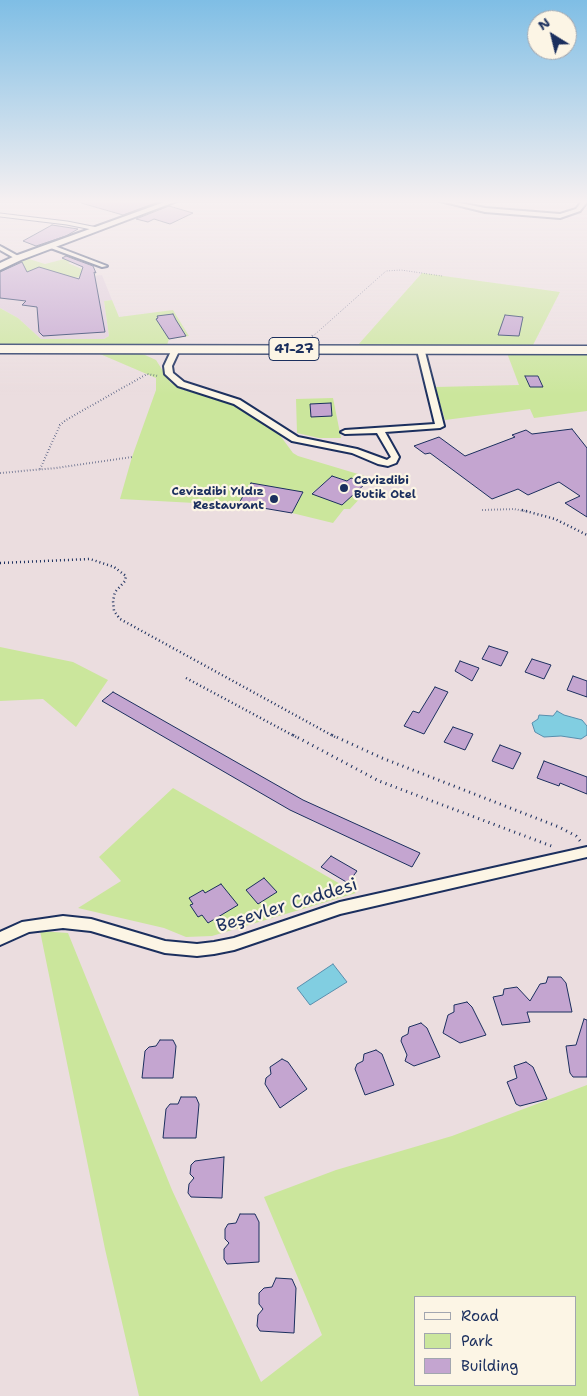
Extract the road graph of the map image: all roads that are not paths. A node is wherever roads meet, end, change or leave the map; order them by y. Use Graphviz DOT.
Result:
graph roads {
  1 [pos="0,349"];
  2 [pos="176,349"];
  3 [pos="421,350"];
  4 [pos="587,350"];
  5 [pos="380,430"];
  6 [pos="346,432"];
  7 [pos="587,852"];
  8 [pos="0,940"];
  1 -- 2 [label="main road, 41-27"];
  2 -- 3 [label="main road, 41-27"];
  2 -- 5 [label="street"];
  3 -- 4 [label="main road, 41-27"];
  3 -- 5 [label="street"];
  5 -- 6 [label="street"];
  7 -- 8 [label="street, Beşevler Caddesi"];
}
